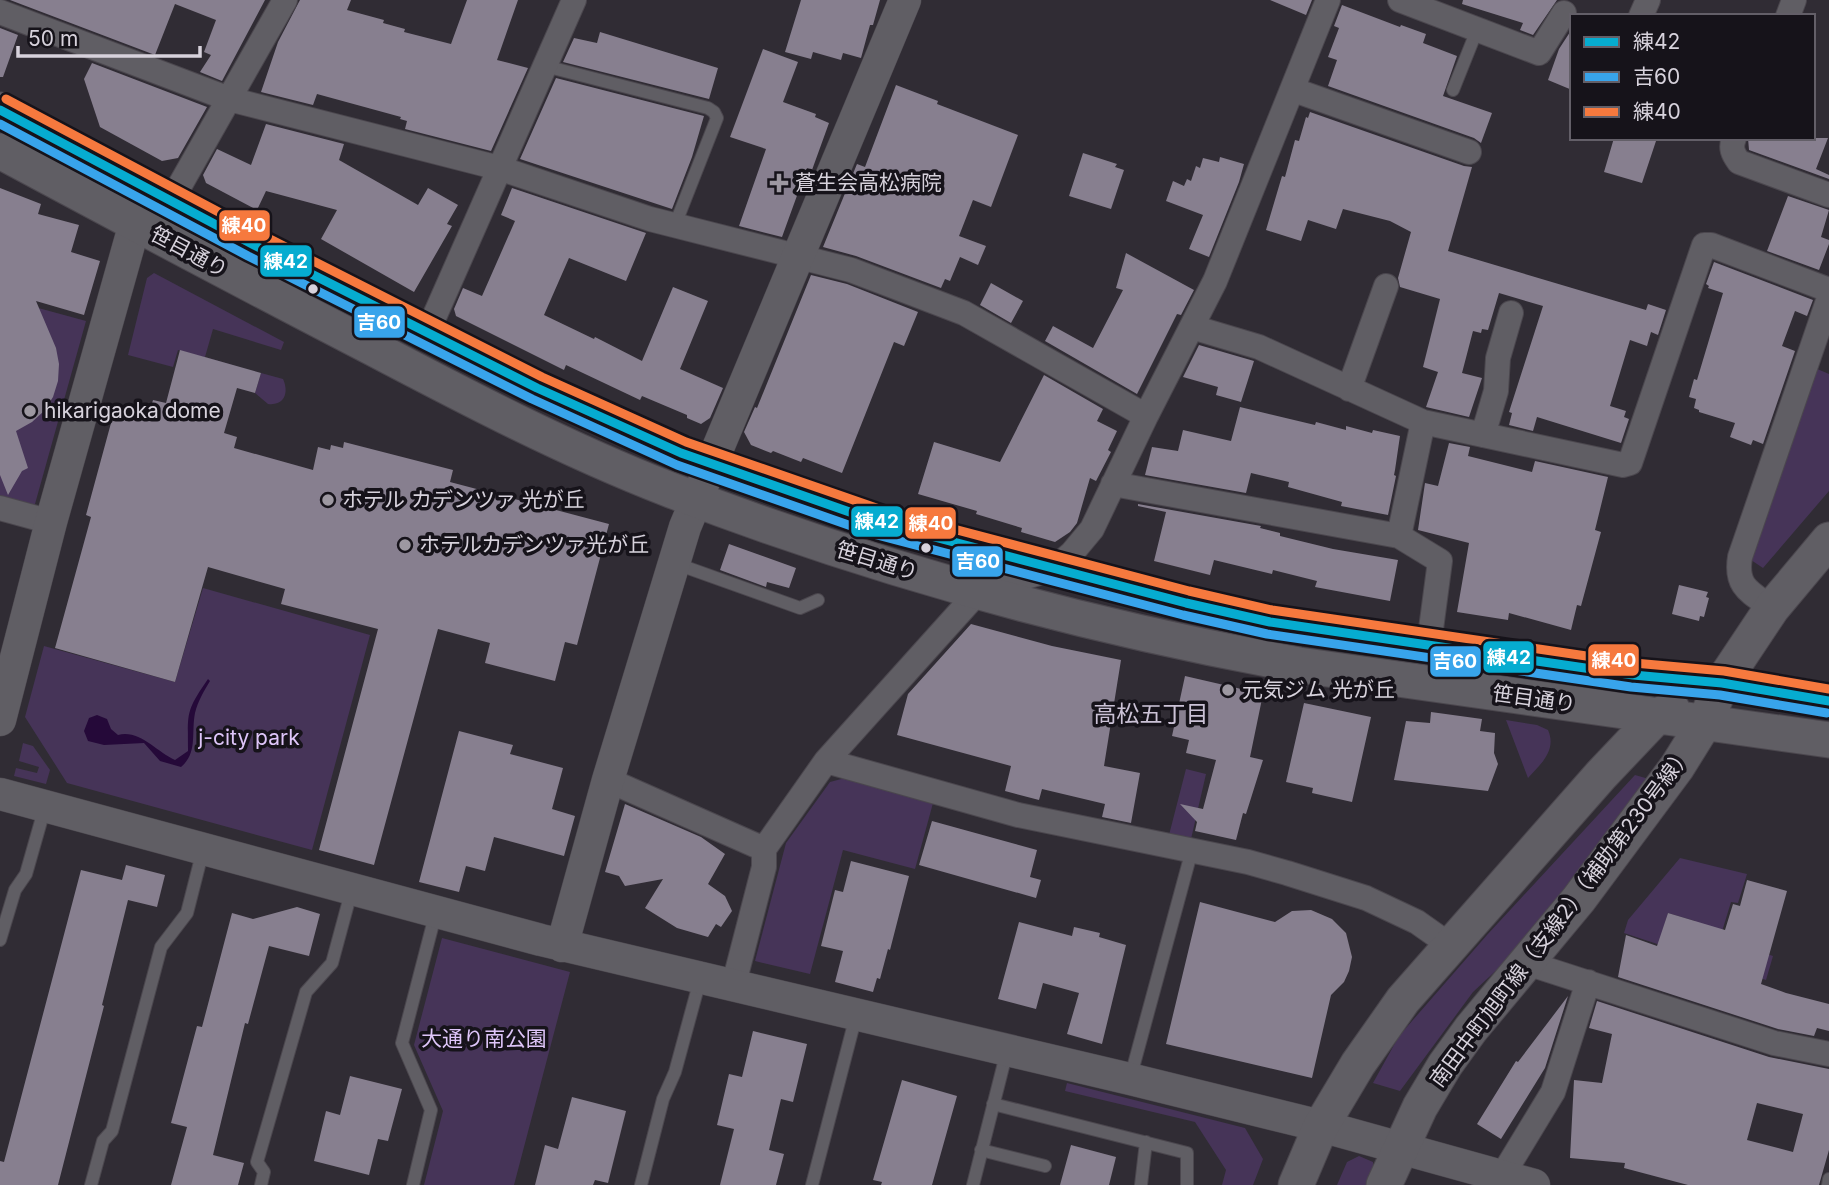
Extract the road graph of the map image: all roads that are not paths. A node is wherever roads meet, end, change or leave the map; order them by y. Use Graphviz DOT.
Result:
graph roads {
  1 [pos="285,0"];
  2 [pos="574,0"];
  3 [pos="905,0"];
  4 [pos="1328,0"];
  5 [pos="1400,0"];
  6 [pos="0,12"];
  7 [pos="1564,13"];
  8 [pos="1477,30"];
  9 [pos="545,66"];
  10 [pos="1294,90"];
  11 [pos="1453,90"];
  12 [pos="229,99"];
  13 [pos="0,110"];
  14 [pos="1733,140"];
  15 [pos="0,151"];
  16 [pos="1469,152"];
  17 [pos="499,168"];
  18 [pos="1829,195"];
  19 [pos="171,201"];
  20 [pos="135,223"];
  21 [pos="675,225"];
  22 [pos="799,257"];
  23 [pos="1387,286"];
  24 [pos="1829,290"];
  25 [pos="1829,298"];
  26 [pos="1511,313"];
  27 [pos="1192,327"];
  28 [pos="428,331"];
  29 [pos="1349,389"];
  30 [pos="1146,416"];
  31 [pos="1423,422"];
  32 [pos="1482,435"];
  33 [pos="711,463"];
  34 [pos="1113,484"];
  35 [pos="696,499"];
  36 [pos="0,508"];
  37 [pos="51,522"];
  38 [pos="1398,536"];
  39 [pos="1829,540"];
  40 [pos="674,563"];
  41 [pos="1055,568"];
  42 [pos="978,592"];
  43 [pos="818,600"];
  44 [pos="1772,608"];
  45 [pos="1429,644"];
  46 [pos="1722,683"];
  47 [pos="1829,701"];
  48 [pos="1656,717"];
  49 [pos="0,720"];
  50 [pos="1705,722"];
  51 [pos="1829,740"];
  52 [pos="826,761"];
  53 [pos="608,780"];
  54 [pos="0,794"];
  55 [pos="45,807"];
  56 [pos="203,849"];
  57 [pos="764,849"];
  58 [pos="1192,850"];
  59 [pos="352,889"];
  60 [pos="436,912"];
  61 [pos="0,940"];
  62 [pos="562,946"];
  63 [pos="1451,946"];
  64 [pos="1527,963"];
  65 [pos="700,979"];
  66 [pos="1588,982"];
  67 [pos="733,987"];
  68 [pos="856,1016"];
  69 [pos="1007,1051"];
  70 [pos="1829,1054"];
  71 [pos="1129,1079"];
  72 [pos="993,1104"];
  73 [pos="1321,1126"];
  74 [pos="1146,1142"];
  75 [pos="1401,1148"];
  76 [pos="981,1150"];
  77 [pos="1045,1166"];
  78 [pos="1502,1176"];
  79 [pos="1829,1179"];
  80 [pos="91,1185"];
  81 [pos="261,1185"];
  82 [pos="413,1185"];
  83 [pos="640,1185"];
  84 [pos="811,1185"];
  85 [pos="973,1185"];
  86 [pos="1142,1185"];
  87 [pos="1186,1185"];
  88 [pos="1296,1185"];
  89 [pos="1384,1185"];
  90 [pos="1534,1185"];
  91 [pos="1828,1185"];
  1 -- 12 [label="street"];
  2 -- 9 [label="street"];
  3 -- 22 [label="street"];
  4 -- 10 [label="street"];
  5 -- 8 [label="street"];
  6 -- 12 [label="street"];
  7 -- 8 [label="street"];
  8 -- 11 [label="lane"];
  9 -- 17 [label="street"];
  9 -- 21 [label="lane"];
  10 -- 16 [label="street"];
  10 -- 27 [label="street"];
  12 -- 17 [label="street"];
  12 -- 19 [label="street"];
  13 -- 19 [label="main road, 笹目通り"];
  14 -- 18 [label="street"];
  15 -- 20 [label="main road, 笹目通り"];
  17 -- 21 [label="street"];
  17 -- 28 [label="street"];
  19 -- 28 [label="main road, 笹目通り"];
  20 -- 35 [label="main road, 笹目通り"];
  20 -- 37 [label="street"];
  21 -- 22 [label="street"];
  22 -- 30 [label="street"];
  22 -- 33 [label="street"];
  23 -- 29 [label="street"];
  24 -- 32 [label="street"];
  25 -- 44 [label="street"];
  26 -- 32 [label="street"];
  27 -- 29 [label="street"];
  27 -- 30 [label="street"];
  28 -- 33 [label="main road, 笹目通り"];
  29 -- 31 [label="street"];
  30 -- 34 [label="street"];
  31 -- 32 [label="street"];
  31 -- 38 [label="street"];
  33 -- 35 [label="street"];
  33 -- 41 [label="main road, 笹目通り"];
  34 -- 38 [label="street"];
  34 -- 41 [label="street"];
  35 -- 40 [label="street"];
  35 -- 42 [label="main road, 笹目通り"];
  36 -- 37 [label="street"];
  37 -- 49 [label="street"];
  38 -- 45 [label="street"];
  39 -- 44 [label="main road, 南田中町旭町線（支線2）（補助第230号線）"];
  40 -- 43 [label="lane"];
  40 -- 53 [label="street"];
  41 -- 42 [label="street"];
  41 -- 45 [label="main road, 笹目通り"];
  42 -- 48 [label="main road, 笹目通り"];
  42 -- 52 [label="street"];
  44 -- 46 [label="main road, 南田中町旭町線（支線2）（補助第230号線）"];
  45 -- 46 [label="main road, 笹目通り"];
  46 -- 47 [label="main road, 笹目通り"];
  46 -- 48 [label="main road"];
  46 -- 50 [label="main road, 南田中町旭町線（支線2）（補助第230号線）"];
  48 -- 50 [label="main road, 笹目通り"];
  48 -- 63 [label="main road"];
  50 -- 51 [label="main road, 笹目通り"];
  50 -- 64 [label="main road, 南田中町旭町線（支線2）（補助第230号線）"];
  52 -- 57 [label="street"];
  52 -- 58 [label="street"];
  53 -- 57 [label="street"];
  53 -- 62 [label="street"];
  54 -- 55 [label="street"];
  55 -- 56 [label="street"];
  55 -- 61 [label="lane"];
  56 -- 59 [label="street"];
  56 -- 80 [label="lane"];
  57 -- 67 [label="street"];
  58 -- 63 [label="street"];
  58 -- 71 [label="lane"];
  59 -- 60 [label="street"];
  59 -- 81 [label="lane"];
  60 -- 62 [label="street"];
  60 -- 82 [label="lane"];
  62 -- 65 [label="street"];
  63 -- 73 [label="main road"];
  64 -- 66 [label="street"];
  64 -- 75 [label="main road, 南田中町旭町線（支線2）（補助第230号線）"];
  65 -- 67 [label="street"];
  65 -- 83 [label="lane"];
  66 -- 70 [label="street"];
  66 -- 78 [label="street"];
  67 -- 68 [label="street"];
  68 -- 69 [label="street"];
  68 -- 84 [label="lane"];
  69 -- 71 [label="street"];
  69 -- 72 [label="lane"];
  71 -- 73 [label="street"];
  72 -- 74 [label="lane"];
  72 -- 76 [label="lane"];
  73 -- 75 [label="street"];
  73 -- 88 [label="main road"];
  74 -- 86 [label="lane"];
  74 -- 87 [label="lane"];
  75 -- 78 [label="street"];
  75 -- 89 [label="main road, 南田中町旭町線（支線2）（補助第230号線）"];
  76 -- 77 [label="lane"];
  76 -- 85 [label="lane"];
  78 -- 90 [label="street"];
  79 -- 91 [label="lane"];
}
